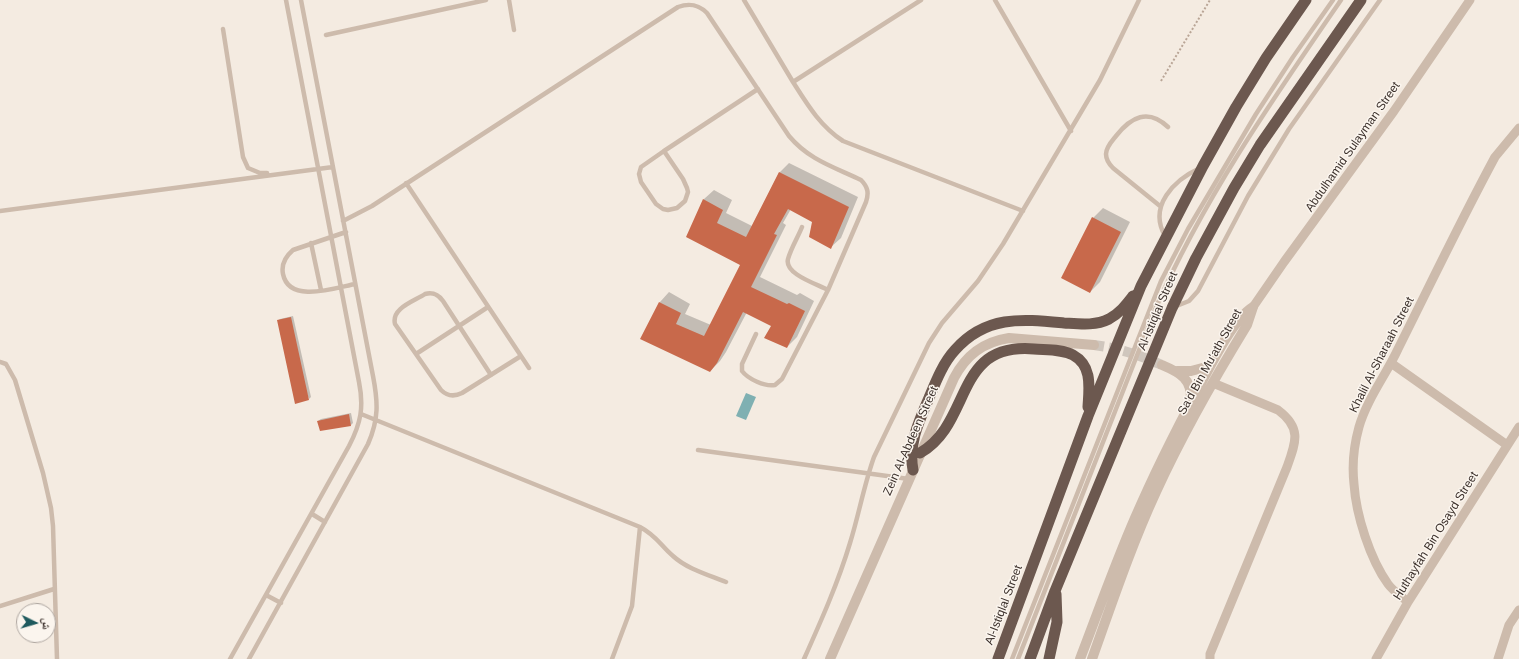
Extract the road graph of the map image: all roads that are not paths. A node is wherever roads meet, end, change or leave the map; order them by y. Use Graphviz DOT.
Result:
graph roads {
  1 [pos="286,0"];
  2 [pos="301,0"];
  3 [pos="486,0"];
  4 [pos="509,0"];
  5 [pos="744,0"];
  6 [pos="921,0"];
  7 [pos="995,0"];
  8 [pos="1139,0"];
  9 [pos="1306,0"];
  10 [pos="1334,0"];
  11 [pos="1341,0"];
  12 [pos="1361,0"];
  13 [pos="1380,0"];
  14 [pos="1470,0"];
  15 [pos="223,29"];
  16 [pos="514,30"];
  17 [pos="326,35"];
  18 [pos="793,82"];
  19 [pos="758,89"];
  20 [pos="1168,127"];
  21 [pos="1519,128"];
  22 [pos="1071,131"];
  23 [pos="664,151"];
  24 [pos="1203,166"];
  25 [pos="332,167"];
  26 [pos="318,169"];
  27 [pos="282,174"];
  28 [pos="406,183"];
  29 [pos="1160,206"];
  30 [pos="0,211"];
  31 [pos="1023,211"];
  32 [pos="343,221"];
  33 [pos="802,227"];
  34 [pos="346,232"];
  35 [pos="331,237"];
  36 [pos="1166,238"];
  37 [pos="311,243"];
  38 [pos="355,284"];
  39 [pos="1141,286"];
  40 [pos="341,287"];
  41 [pos="321,290"];
  42 [pos="828,290"];
  43 [pos="488,306"];
  44 [pos="1253,307"];
  45 [pos="1172,308"];
  46 [pos="459,326"];
  47 [pos="756,334"];
  48 [pos="1094,345"];
  49 [pos="416,354"];
  50 [pos="521,356"];
  51 [pos="0,362"];
  52 [pos="1391,363"];
  53 [pos="1162,365"];
  54 [pos="1210,366"];
  55 [pos="529,368"];
  56 [pos="1178,371"];
  57 [pos="491,375"];
  58 [pos="1214,383"];
  59 [pos="1191,401"];
  60 [pos="361,414"];
  61 [pos="1088,416"];
  62 [pos="376,421"];
  63 [pos="1519,427"];
  64 [pos="1507,445"];
  65 [pos="698,450"];
  66 [pos="920,454"];
  67 [pos="868,474"];
  68 [pos="911,475"];
  69 [pos="312,514"];
  70 [pos="1139,519"];
  71 [pos="325,522"];
  72 [pos="640,528"];
  73 [pos="726,582"];
  74 [pos="54,589"];
  75 [pos="1055,591"];
  76 [pos="266,595"];
  77 [pos="1408,602"];
  78 [pos="281,603"];
  79 [pos="0,606"];
  80 [pos="1519,610"];
  81 [pos="57,659"];
  82 [pos="230,659"];
  83 [pos="249,659"];
  84 [pos="612,659"];
  85 [pos="804,659"];
  86 [pos="830,659"];
  87 [pos="998,659"];
  88 [pos="1012,659"];
  89 [pos="1018,659"];
  90 [pos="1030,659"];
  91 [pos="1049,659"];
  92 [pos="1080,659"];
  93 [pos="1092,659"];
  94 [pos="1210,659"];
  95 [pos="1376,659"];
  96 [pos="1498,659"];
  1 -- 26 [label="lane"];
  2 -- 25 [label="lane"];
  3 -- 17 [label="lane"];
  4 -- 16 [label="lane"];
  5 -- 18 [label="lane"];
  6 -- 18 [label="lane"];
  7 -- 22 [label="lane"];
  8 -- 22 [label="lane"];
  9 -- 24 [label="highway, Al-Istiqlal Street"];
  10 -- 88 [label="lane"];
  11 -- 89 [label="lane"];
  12 -- 45 [label="highway, Al-Istiqlal Street"];
  13 -- 45 [label="lane"];
  14 -- 44 [label="street, Abdulhamid Sulayman Street"];
  15 -- 27 [label="lane"];
  18 -- 31 [label="lane"];
  19 -- 23 [label="lane"];
  19 -- 28 [label="lane"];
  19 -- 42 [label="lane"];
  20 -- 29 [label="lane"];
  21 -- 52 [label="street, Khalil Al-Sharaah Street"];
  22 -- 31 [label="lane"];
  23 -- 23 [label="lane"];
  24 -- 29 [label="lane"];
  24 -- 36 [label="highway, Al-Istiqlal Street"];
  25 -- 26 [label="lane"];
  25 -- 32 [label="lane"];
  26 -- 27 [label="lane"];
  26 -- 35 [label="lane"];
  27 -- 30 [label="lane"];
  28 -- 32 [label="lane"];
  28 -- 43 [label="lane"];
  29 -- 36 [label="lane"];
  31 -- 67 [label="lane"];
  32 -- 34 [label="lane"];
  33 -- 42 [label="lane"];
  34 -- 35 [label="lane"];
  34 -- 38 [label="lane"];
  35 -- 37 [label="lane"];
  35 -- 40 [label="lane"];
  36 -- 39 [label="highway, Al-Istiqlal Street"];
  37 -- 41 [label="lane"];
  37 -- 41 [label="lane"];
  38 -- 40 [label="lane"];
  38 -- 62 [label="lane"];
  39 -- 61 [label="highway, Al-Istiqlal Street"];
  39 -- 68 [label="highway"];
  40 -- 41 [label="lane"];
  40 -- 60 [label="lane"];
  42 -- 47 [label="lane"];
  43 -- 46 [label="lane"];
  43 -- 50 [label="lane"];
  44 -- 54 [label="street, Sa'd Bin Mu'ath Street"];
  44 -- 58 [label="street, Sa'd Bin Mu'ath Street"];
  45 -- 75 [label="highway, Al-Istiqlal Street"];
  46 -- 49 [label="lane"];
  46 -- 49 [label="lane"];
  46 -- 57 [label="lane"];
  48 -- 66 [label="street, Zein Al-Abdeen Street"];
  49 -- 57 [label="lane"];
  50 -- 55 [label="lane"];
  50 -- 57 [label="lane"];
  51 -- 74 [label="lane"];
  52 -- 64 [label="street"];
  52 -- 77 [label="street, Khalil Al-Sharaah Street"];
  53 -- 56 [label="street"];
  54 -- 56 [label="street"];
  54 -- 59 [label="street, Sa'd Bin Mu'ath Street"];
  56 -- 59 [label="street"];
  58 -- 70 [label="street, Sa'd Bin Mu'ath Street"];
  58 -- 94 [label="street"];
  59 -- 70 [label="street, Sa'd Bin Mu'ath Street"];
  60 -- 62 [label="lane"];
  60 -- 69 [label="lane"];
  61 -- 66 [label="highway"];
  61 -- 87 [label="highway, Al-Istiqlal Street"];
  62 -- 71 [label="lane"];
  62 -- 72 [label="lane"];
  63 -- 64 [label="street, Huthayfah Bin Osayd Street"];
  64 -- 77 [label="street, Huthayfah Bin Osayd Street"];
  65 -- 67 [label="lane"];
  66 -- 68 [label="street, Zein Al-Abdeen Street"];
  67 -- 68 [label="lane"];
  67 -- 85 [label="lane"];
  68 -- 86 [label="street, Zein Al-Abdeen Street"];
  69 -- 71 [label="lane"];
  69 -- 76 [label="lane"];
  70 -- 92 [label="street, Sa'd Bin Mu'ath Street"];
  70 -- 93 [label="street, Sa'd Bin Mu'ath Street"];
  71 -- 78 [label="lane"];
  72 -- 73 [label="lane"];
  72 -- 84 [label="lane"];
  74 -- 79 [label="lane"];
  74 -- 81 [label="lane"];
  75 -- 90 [label="highway, Al-Istiqlal Street"];
  75 -- 91 [label="highway"];
  76 -- 78 [label="lane"];
  76 -- 82 [label="lane"];
  77 -- 95 [label="street, Huthayfah Bin Osayd Street"];
  78 -- 83 [label="lane"];
  80 -- 96 [label="street"];
}
